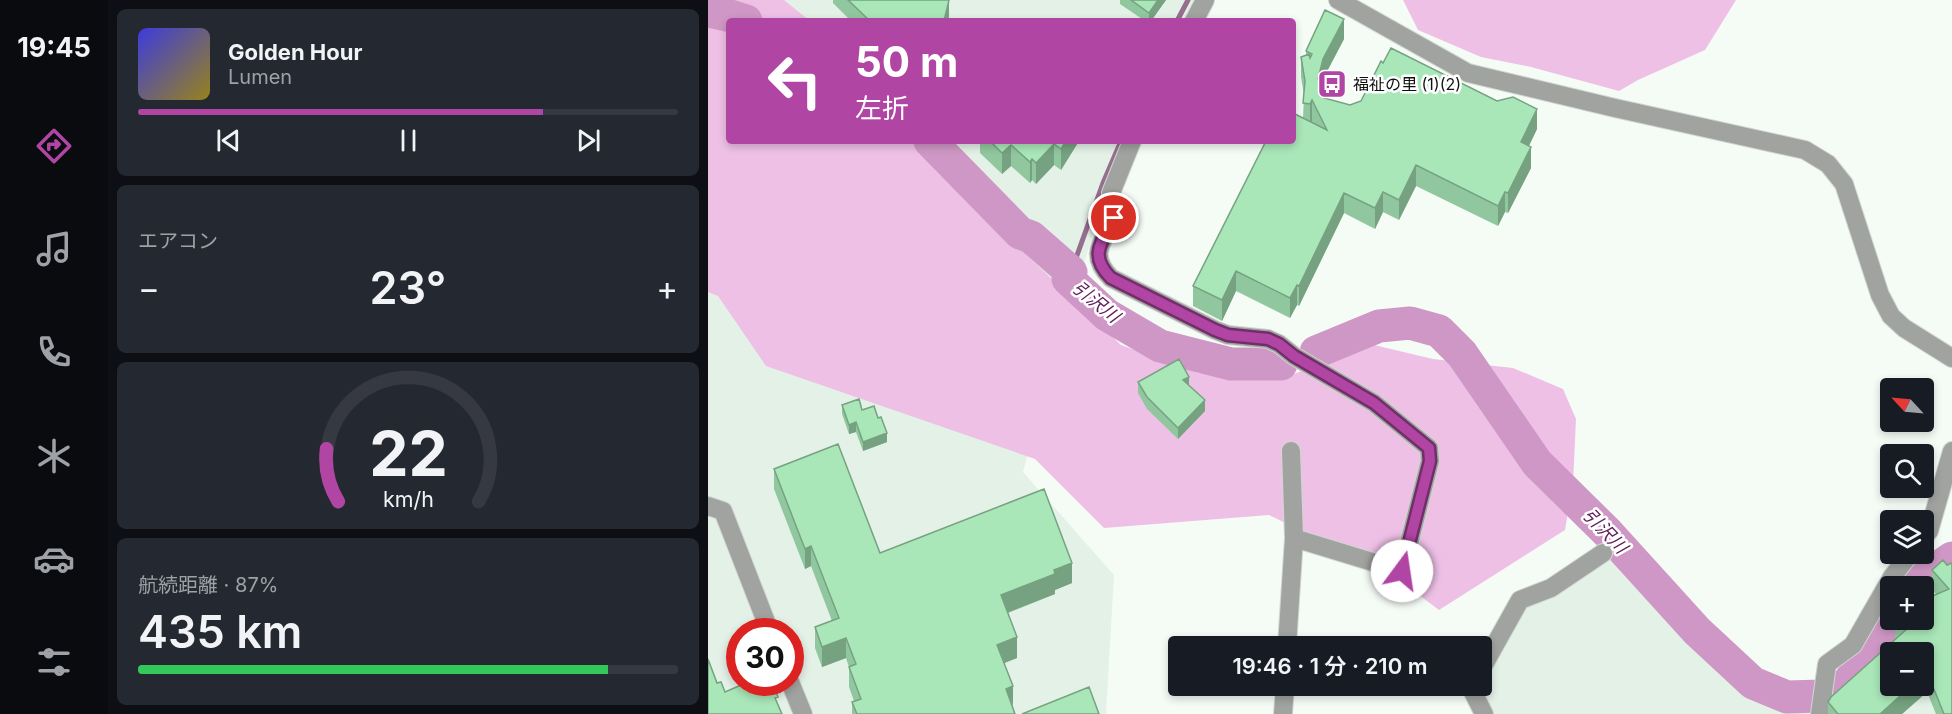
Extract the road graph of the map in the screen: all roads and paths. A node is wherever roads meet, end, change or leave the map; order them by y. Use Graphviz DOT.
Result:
graph roads {
  1 [pos="1205,0"];
  2 [pos="1338,0"];
  3 [pos="1196,18"];
  4 [pos="1131,144"];
  5 [pos="1952,358"];
  6 [pos="1952,451"];
  7 [pos="1292,452"];
  8 [pos="708,507"];
  9 [pos="1934,514"];
  10 [pos="1294,538"];
  11 [pos="1603,553"];
  12 [pos="1902,564"];
  13 [pos="765,618"];
  14 [pos="1288,636"];
  15 [pos="1492,650"];
  16 [pos="796,696"];
  17 [pos="1284,696"];
  18 [pos="1475,696"];
  19 [pos="1821,712"];
  20 [pos="803,714"];
  21 [pos="1283,714"];
  22 [pos="1484,714"];
  1 -- 3 [label="street"];
  2 -- 5 [label="street"];
  4 -- 10 [label="street"];
  6 -- 9 [label="street"];
  7 -- 10 [label="street"];
  8 -- 13 [label="street"];
  10 -- 14 [label="street"];
  11 -- 15 [label="street"];
  12 -- 19 [label="street"];
  16 -- 20 [label="street"];
  17 -- 21 [label="street"];
  18 -- 22 [label="street"];
}
